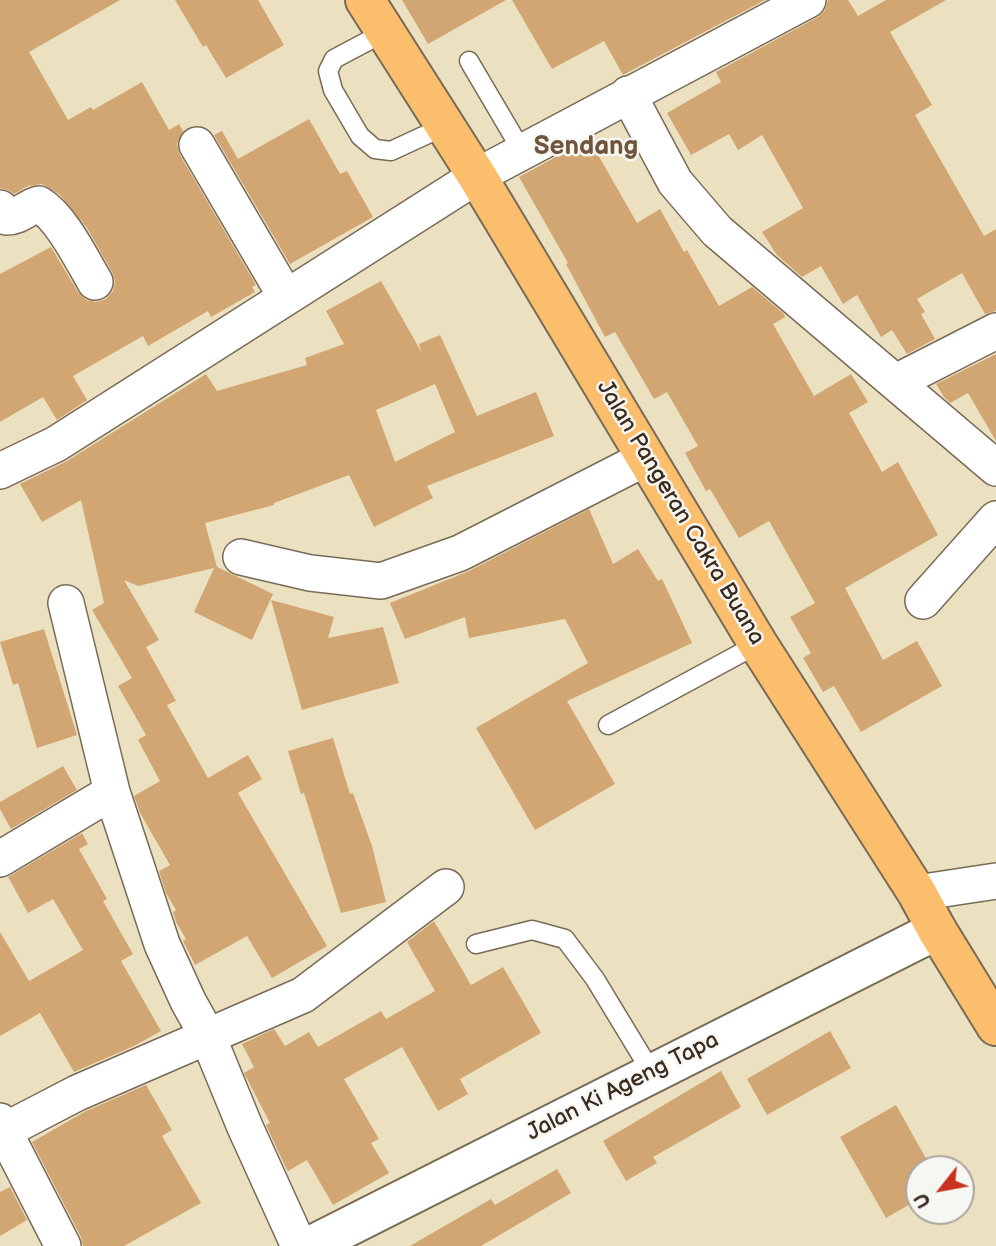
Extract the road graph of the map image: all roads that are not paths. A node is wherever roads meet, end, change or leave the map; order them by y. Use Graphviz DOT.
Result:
graph roads {
  1 [pos="365,0"];
  2 [pos="808,0"];
  3 [pos="385,32"];
  4 [pos="469,61"];
  5 [pos="628,94"];
  6 [pos="445,125"];
  7 [pos="197,145"];
  8 [pos="522,151"];
  9 [pos="477,176"];
  10 [pos="0,208"];
  11 [pos="95,282"];
  12 [pos="286,297"];
  13 [pos="996,331"];
  14 [pos="896,382"];
  15 [pos="646,458"];
  16 [pos="996,468"];
  17 [pos="0,471"];
  18 [pos="996,519"];
  19 [pos="241,557"];
  20 [pos="923,601"];
  21 [pos="66,603"];
  22 [pos="758,644"];
  23 [pos="608,724"];
  24 [pos="112,792"];
  25 [pos="0,859"];
  26 [pos="996,881"];
  27 [pos="446,887"];
  28 [pos="917,892"];
  29 [pos="937,930"];
  30 [pos="476,944"];
  31 [pos="996,1026"];
  32 [pos="208,1037"];
  33 [pos="652,1073"];
  34 [pos="2,1126"];
  35 [pos="63,1246"];
  36 [pos="299,1246"];
  37 [pos="310,1246"];
  1 -- 3 [label="main road, Jalan Pangeran Cakra Buana"];
  2 -- 5 [label="street"];
  3 -- 6 [label="main road, Jalan Pangeran Cakra Buana"];
  3 -- 6 [label="lane"];
  4 -- 8 [label="lane"];
  5 -- 8 [label="street"];
  5 -- 14 [label="street"];
  6 -- 9 [label="main road, Jalan Pangeran Cakra Buana"];
  7 -- 12 [label="street"];
  8 -- 9 [label="street"];
  9 -- 12 [label="street"];
  9 -- 15 [label="main road, Jalan Pangeran Cakra Buana"];
  10 -- 11 [label="street"];
  12 -- 17 [label="street"];
  13 -- 14 [label="street"];
  14 -- 16 [label="street"];
  15 -- 19 [label="street"];
  15 -- 22 [label="main road, Jalan Pangeran Cakra Buana"];
  18 -- 20 [label="street"];
  21 -- 24 [label="street"];
  22 -- 23 [label="lane"];
  22 -- 28 [label="main road, Jalan Pangeran Cakra Buana"];
  24 -- 25 [label="street"];
  24 -- 32 [label="street"];
  26 -- 28 [label="street"];
  27 -- 32 [label="street"];
  28 -- 29 [label="main road, Jalan Pangeran Cakra Buana"];
  29 -- 31 [label="main road, Jalan Pangeran Cakra Buana"];
  29 -- 33 [label="street, Jalan Ki Ageng Tapa"];
  30 -- 33 [label="lane"];
  32 -- 34 [label="street"];
  32 -- 36 [label="street"];
  33 -- 37 [label="street, Jalan Ki Ageng Tapa"];
  34 -- 35 [label="street"];
}
